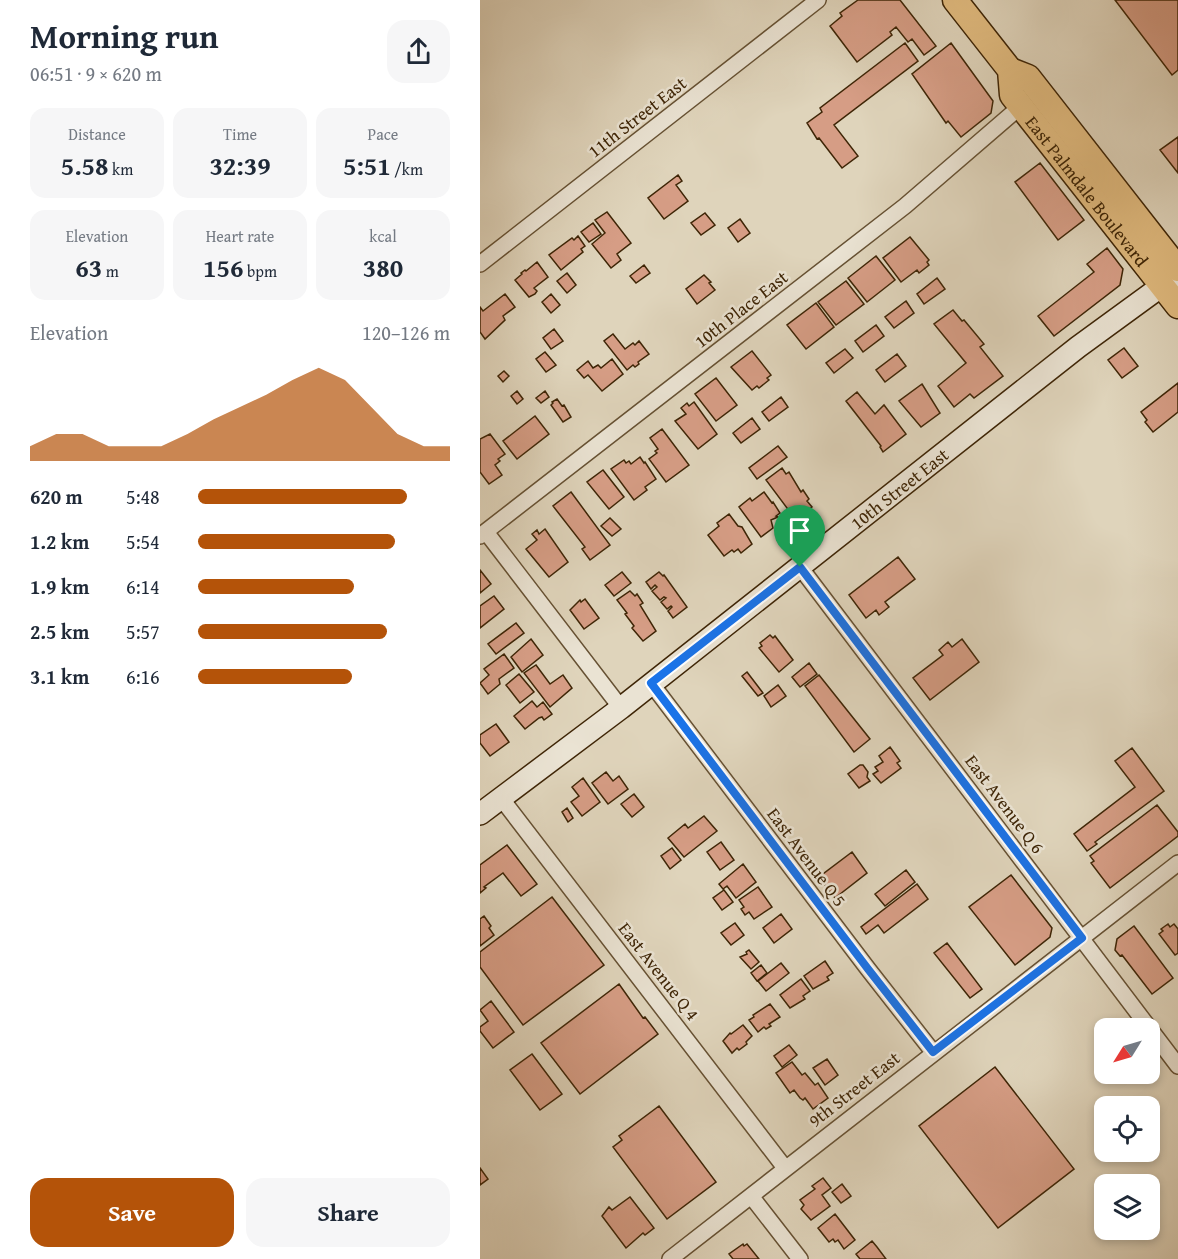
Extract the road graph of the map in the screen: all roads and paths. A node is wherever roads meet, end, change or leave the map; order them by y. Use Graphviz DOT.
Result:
graph roads {
  1 [pos="818,0"];
  2 [pos="955,0"];
  3 [pos="1010,70"];
  4 [pos="1021,106"];
  5 [pos="480,264"];
  6 [pos="1173,276"];
  7 [pos="1178,306"];
  8 [pos="483,534"];
  9 [pos="800,567"];
  10 [pos="651,683"];
  11 [pos="621,708"];
  12 [pos="501,798"];
  13 [pos="480,814"];
  14 [pos="1178,863"];
  15 [pos="1082,938"];
  16 [pos="933,1052"];
  17 [pos="1178,1066"];
  18 [pos="785,1168"];
  19 [pos="751,1196"];
  20 [pos="670,1259"];
  21 [pos="800,1259"];
  1 -- 5 [label="street, 11th Street East"];
  2 -- 3 [label="highway, East Palmdale Boulevard"];
  3 -- 4 [label="highway, East Palmdale Boulevard"];
  3 -- 6 [label="highway, East Palmdale Boulevard"];
  4 -- 6 [label="highway, East Palmdale Boulevard"];
  4 -- 8 [label="street, 10th Place East"];
  6 -- 7 [label="highway, East Palmdale Boulevard"];
  6 -- 9 [label="main road, 10th Street East"];
  8 -- 11 [label="street"];
  9 -- 10 [label="main road, 10th Street East"];
  9 -- 15 [label="street, East Avenue Q 6"];
  10 -- 11 [label="main road, 10th Street East"];
  10 -- 16 [label="street, East Avenue Q 5"];
  11 -- 12 [label="main road, 10th Street East"];
  12 -- 13 [label="main road, 10th Street East"];
  12 -- 18 [label="street, East Avenue Q 4"];
  14 -- 15 [label="street, 9th Street East"];
  15 -- 16 [label="street, 9th Street East"];
  15 -- 17 [label="street, East Avenue Q 6"];
  16 -- 18 [label="street, 9th Street East"];
  18 -- 19 [label="street, 9th Street East"];
  19 -- 20 [label="street, 9th Street East"];
  19 -- 21 [label="street"];
}
